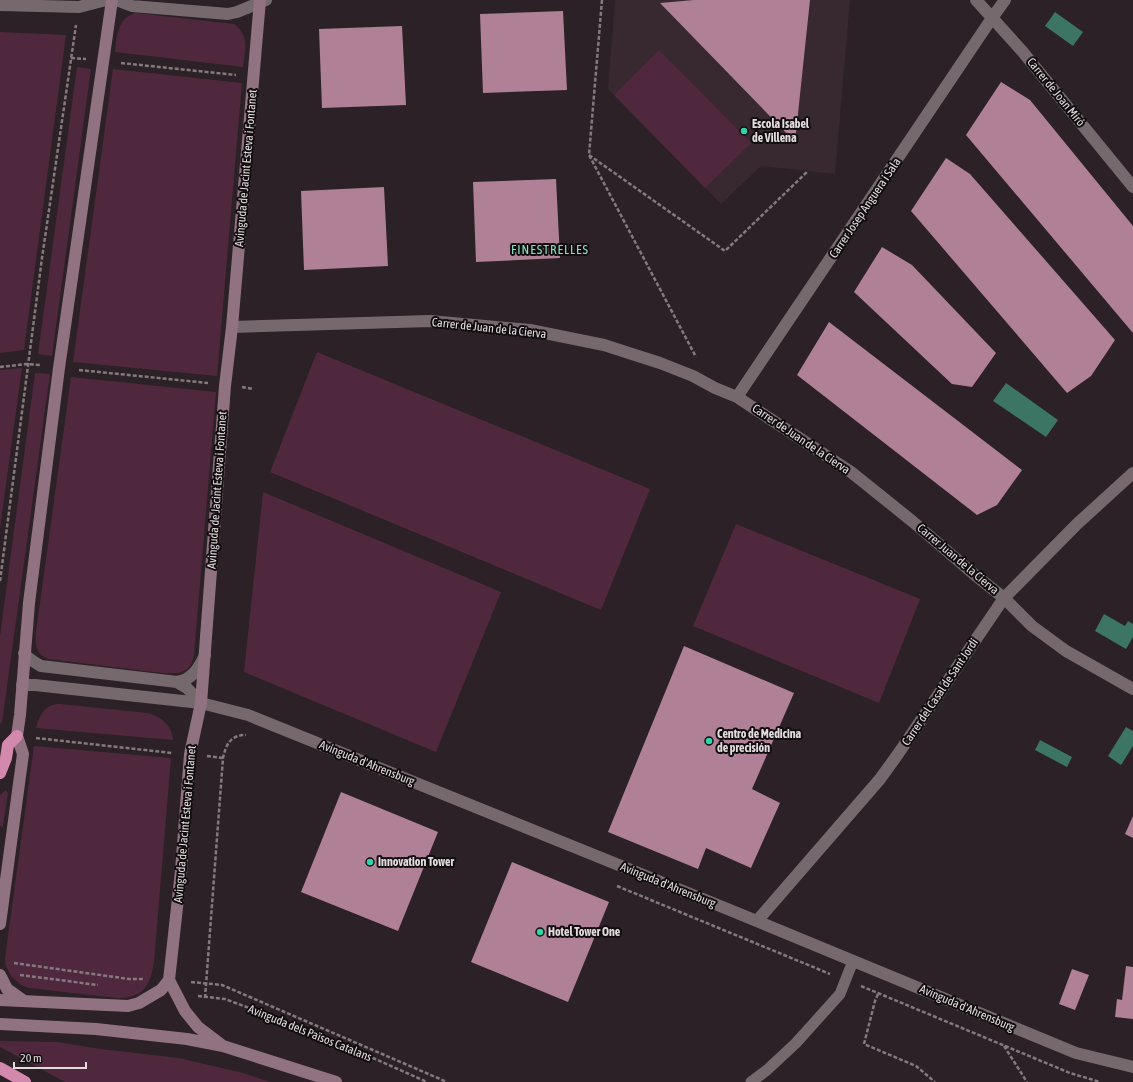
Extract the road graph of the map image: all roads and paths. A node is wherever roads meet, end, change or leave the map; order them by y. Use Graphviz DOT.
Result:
graph roads {
  1 [pos="106,0"];
  2 [pos="112,0"];
  3 [pos="116,0"];
  4 [pos="602,0"];
  5 [pos="976,0"];
  6 [pos="1005,0"];
  7 [pos="261,1"];
  8 [pos="0,4"];
  9 [pos="79,7"];
  10 [pos="992,18"];
  11 [pos="71,58"];
  12 [pos="89,60"];
  13 [pos="115,62"];
  14 [pos="244,76"];
  15 [pos="589,155"];
  16 [pos="808,172"];
  17 [pos="1133,187"];
  18 [pos="232,327"];
  19 [pos="27,364"];
  20 [pos="42,366"];
  21 [pos="0,367"];
  22 [pos="79,370"];
  23 [pos="693,376"];
  24 [pos="211,384"];
  25 [pos="240,387"];
  26 [pos="253,389"];
  27 [pos="737,397"];
  28 [pos="1133,473"];
  29 [pos="912,521"];
  30 [pos="0,581"];
  31 [pos="1004,598"];
  32 [pos="24,653"];
  33 [pos="205,655"];
  34 [pos="177,682"];
  35 [pos="22,685"];
  36 [pos="1133,689"];
  37 [pos="201,703"];
  38 [pos="16,736"];
  39 [pos="250,736"];
  40 [pos="190,754"];
  41 [pos="223,758"];
  42 [pos="0,773"];
  43 [pos="614,885"];
  44 [pos="757,921"];
  45 [pos="0,924"];
  46 [pos="853,961"];
  47 [pos="14,963"];
  48 [pos="0,974"];
  49 [pos="16,974"];
  50 [pos="144,979"];
  51 [pos="169,980"];
  52 [pos="846,981"];
  53 [pos="188,982"];
  54 [pos="206,984"];
  55 [pos="98,985"];
  56 [pos="190,994"];
  57 [pos="878,994"];
  58 [pos="205,998"];
  59 [pos="0,1000"];
  60 [pos="24,1001"];
  61 [pos="0,1024"];
  62 [pos="223,1046"];
  63 [pos="1004,1046"];
  64 [pos="1133,1067"];
  65 [pos="0,1068"];
  66 [pos="25,1082"];
  67 [pos="336,1082"];
  68 [pos="427,1082"];
  69 [pos="447,1082"];
  70 [pos="751,1082"];
  71 [pos="935,1082"];
  72 [pos="1027,1082"];
  73 [pos="1100,1082"];
  1 -- 9 [label="street"];
  2 -- 32 [label="street"];
  3 -- 7 [label="street"];
  4 -- 15 [label="path"];
  5 -- 10 [label="street, Carrer de Joan Miró"];
  6 -- 10 [label="street, Carrer Josep Anguera i Sala"];
  7 -- 18 [label="street, Avinguda de Jacint Esteva i Fontanet"];
  8 -- 9 [label="street"];
  9 -- 11 [label="path"];
  10 -- 17 [label="street, Carrer de Joan Miró"];
  10 -- 27 [label="street, Carrer Josep Anguera i Sala"];
  11 -- 12 [label="path"];
  11 -- 19 [label="path"];
  13 -- 14 [label="path"];
  15 -- 16 [label="path"];
  15 -- 23 [label="path"];
  18 -- 23 [label="street, Carrer de Juan de la Cierva"];
  18 -- 33 [label="street, Avinguda de Jacint Esteva i Fontanet"];
  19 -- 20 [label="path"];
  19 -- 21 [label="path"];
  19 -- 30 [label="path"];
  22 -- 24 [label="path"];
  23 -- 27 [label="street, Carrer de Juan de la Cierva"];
  25 -- 26 [label="path"];
  27 -- 29 [label="street, Carrer de Juan de la Cierva"];
  28 -- 31 [label="street, Carrer del Casal de Sant Jordi"];
  29 -- 31 [label="street, Carrer Juan de la Cierva"];
  31 -- 36 [label="street"];
  31 -- 44 [label="street, Carrer del Casal de Sant Jordi"];
  32 -- 34 [label="street"];
  32 -- 35 [label="street"];
  33 -- 34 [label="street"];
  33 -- 37 [label="street, Avinguda de Jacint Esteva i Fontanet"];
  34 -- 37 [label="street"];
  35 -- 37 [label="street, Avinguda d'Ahrensburg"];
  35 -- 38 [label="street"];
  37 -- 40 [label="street, Avinguda de Jacint Esteva i Fontanet"];
  37 -- 44 [label="street, Avinguda d'Ahrensburg"];
  38 -- 40 [label="path"];
  38 -- 42 [label="highway"];
  38 -- 45 [label="street"];
  39 -- 41 [label="path"];
  40 -- 41 [label="path"];
  40 -- 51 [label="street, Avinguda de Jacint Esteva i Fontanet"];
  41 -- 54 [label="path"];
  43 -- 52 [label="path"];
  44 -- 46 [label="street, Avinguda d'Ahrensburg"];
  46 -- 52 [label="lane"];
  46 -- 64 [label="street, Avinguda d'Ahrensburg"];
  47 -- 50 [label="path"];
  48 -- 60 [label="street"];
  49 -- 55 [label="path"];
  51 -- 60 [label="street"];
  51 -- 62 [label="street"];
  52 -- 57 [label="path"];
  52 -- 70 [label="lane"];
  53 -- 54 [label="path"];
  54 -- 58 [label="path"];
  54 -- 69 [label="path"];
  56 -- 58 [label="path, Avinguda dels Països Catalans"];
  57 -- 63 [label="path"];
  57 -- 71 [label="path"];
  58 -- 68 [label="path, Avinguda dels Països Catalans"];
  59 -- 60 [label="street"];
  61 -- 62 [label="street"];
  62 -- 67 [label="street"];
  63 -- 72 [label="path"];
  63 -- 73 [label="path"];
  65 -- 66 [label="highway"];
}
